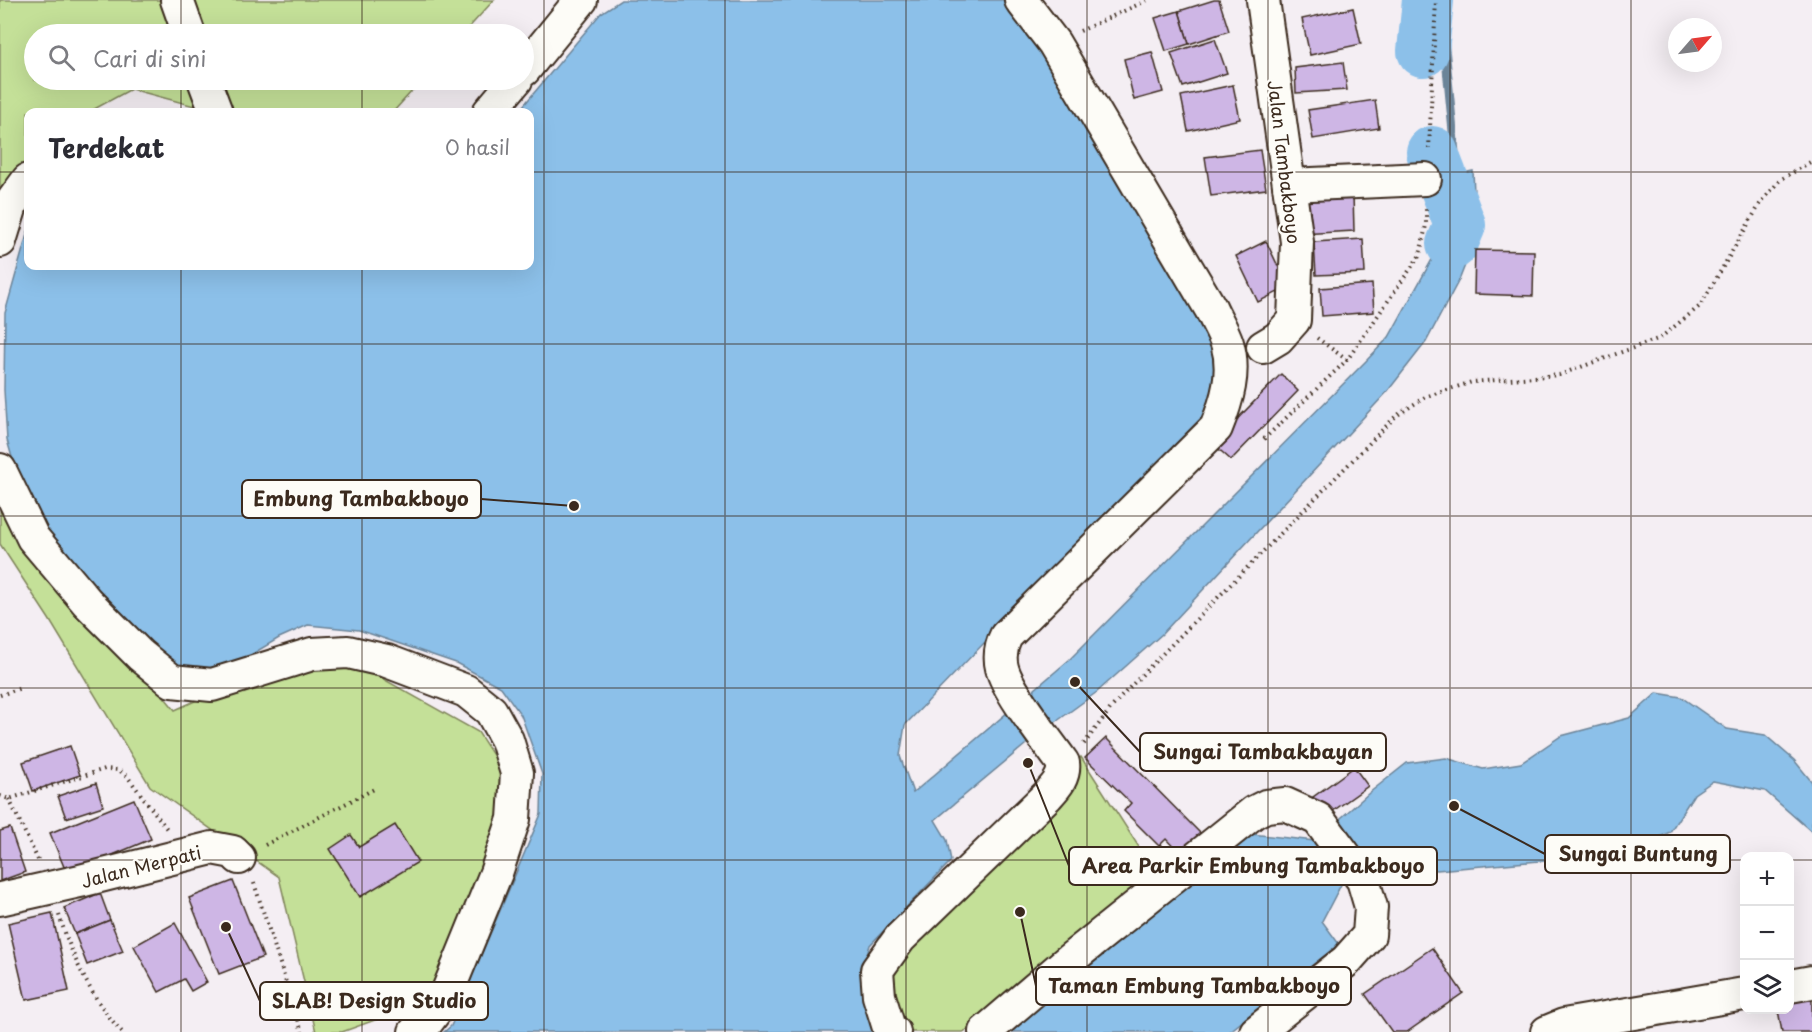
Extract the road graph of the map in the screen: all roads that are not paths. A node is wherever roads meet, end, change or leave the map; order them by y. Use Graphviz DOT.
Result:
graph roads {
  1 [pos="177,0"];
  2 [pos="581,0"];
  3 [pos="1021,0"];
  4 [pos="1263,0"];
  5 [pos="185,24"];
  6 [pos="534,58"];
  7 [pos="208,90"];
  8 [pos="508,90"];
  9 [pos="214,108"];
  10 [pos="492,108"];
  11 [pos="1425,180"];
  12 [pos="1289,185"];
  13 [pos="24,186"];
  14 [pos="0,241"];
  15 [pos="1263,347"];
  16 [pos="0,470"];
  17 [pos="239,858"];
  18 [pos="0,899"];
  19 [pos="1812,982"];
  20 [pos="1794,985"];
  21 [pos="1740,995"];
  22 [pos="1559,1030"];
  23 [pos="415,1032"];
  24 [pos="894,1032"];
  25 [pos="985,1032"];
  26 [pos="1256,1032"];
  1 -- 5 [label="street"];
  2 -- 6 [label="street"];
  3 -- 24 [label="street"];
  4 -- 12 [label="street, Jalan Tambakboyo"];
  7 -- 9 [label="street"];
  8 -- 10 [label="street"];
  11 -- 12 [label="street"];
  12 -- 15 [label="street, Jalan Tambakboyo"];
  13 -- 14 [label="street"];
  16 -- 23 [label="street"];
  17 -- 18 [label="street, Jalan Merpati"];
  19 -- 20 [label="street"];
  21 -- 22 [label="street"];
  25 -- 26 [label="street"];
}
